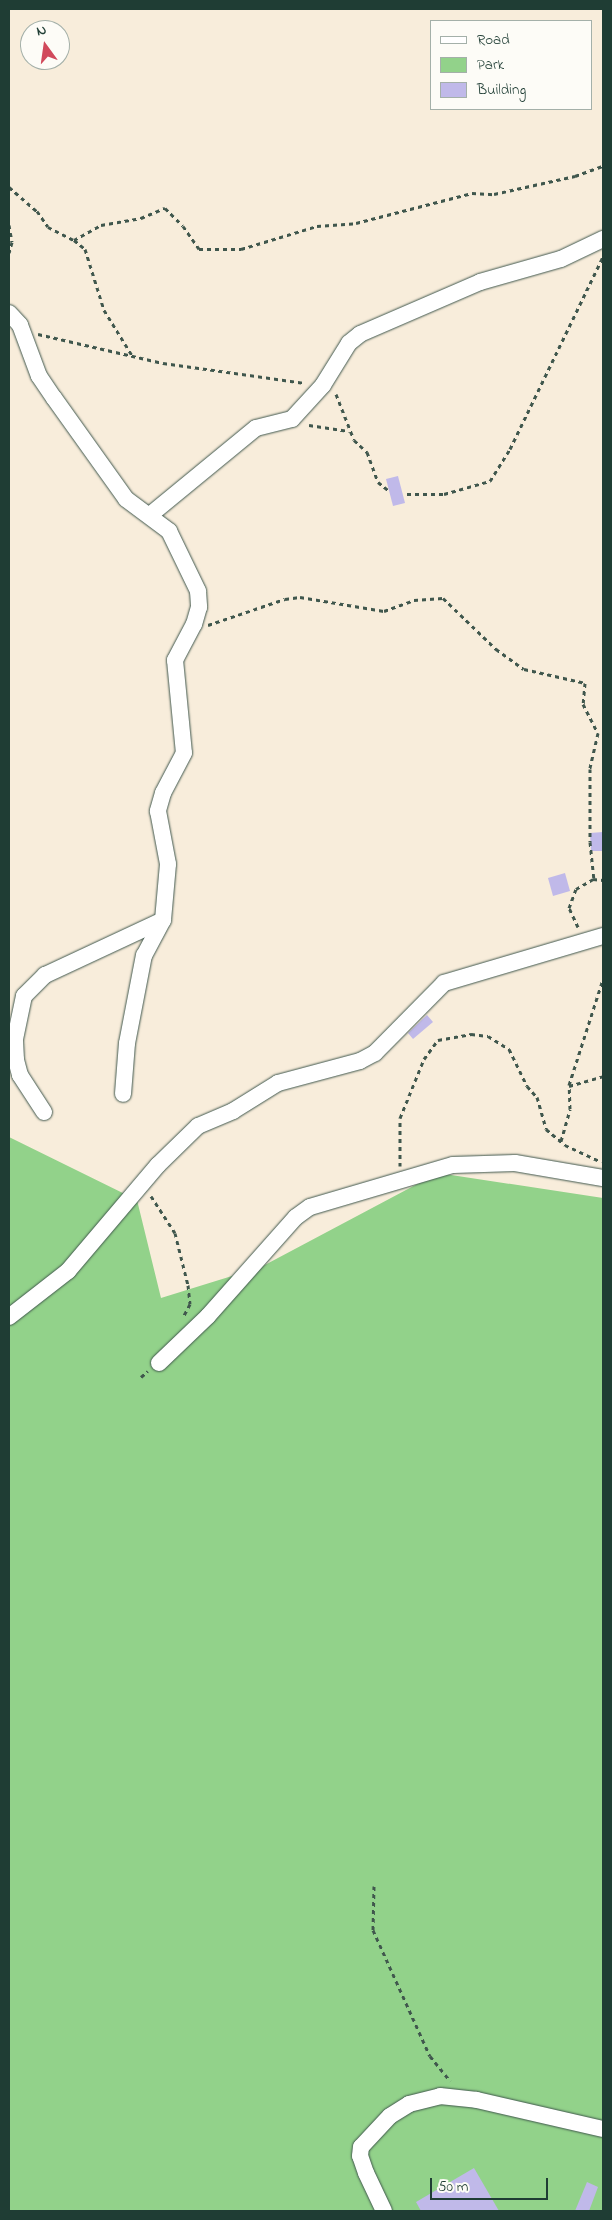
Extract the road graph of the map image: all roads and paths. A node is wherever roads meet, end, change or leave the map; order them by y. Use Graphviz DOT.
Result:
graph roads {
  1 [pos="603,166"];
  2 [pos="9,187"];
  3 [pos="9,225"];
  4 [pos="603,239"];
  5 [pos="74,240"];
  6 [pos="9,253"];
  7 [pos="603,257"];
  8 [pos="9,313"];
  9 [pos="23,332"];
  10 [pos="133,357"];
  11 [pos="325,381"];
  12 [pos="281,424"];
  13 [pos="350,431"];
  14 [pos="388,490"];
  15 [pos="407,494"];
  16 [pos="150,515"];
  17 [pos="189,632"];
  18 [pos="594,879"];
  19 [pos="603,880"];
  20 [pos="163,920"];
  21 [pos="596,938"];
  22 [pos="603,979"];
  23 [pos="603,1076"];
  24 [pos="569,1086"];
  25 [pos="123,1094"];
  26 [pos="44,1112"];
  27 [pos="561,1141"];
  28 [pos="603,1164"];
  29 [pos="603,1178"];
  30 [pos="400,1179"];
  31 [pos="142,1186"];
  32 [pos="9,1317"];
  33 [pos="180,1325"];
  34 [pos="159,1363"];
  35 [pos="140,1377"];
  36 [pos="374,1886"];
  37 [pos="477,2100"];
  38 [pos="603,2128"];
  39 [pos="384,2211"];
  1 -- 5 [label="path"];
  2 -- 5 [label="path"];
  3 -- 6 [label="path"];
  4 -- 11 [label="street"];
  5 -- 10 [label="path"];
  7 -- 15 [label="path"];
  8 -- 9 [label="street"];
  9 -- 10 [label="path"];
  9 -- 16 [label="street"];
  10 -- 11 [label="path"];
  11 -- 12 [label="street"];
  11 -- 13 [label="path"];
  12 -- 13 [label="path"];
  12 -- 16 [label="street"];
  13 -- 14 [label="path"];
  16 -- 17 [label="street"];
  17 -- 18 [label="path"];
  17 -- 20 [label="street"];
  18 -- 19 [label="path"];
  18 -- 21 [label="path"];
  20 -- 25 [label="street"];
  20 -- 26 [label="street"];
  21 -- 31 [label="street"];
  22 -- 24 [label="path"];
  23 -- 24 [label="path"];
  24 -- 27 [label="path"];
  27 -- 28 [label="path"];
  27 -- 30 [label="path"];
  29 -- 30 [label="street"];
  30 -- 34 [label="street"];
  31 -- 32 [label="street"];
  31 -- 33 [label="path"];
  34 -- 35 [label="path"];
  36 -- 37 [label="path"];
  37 -- 38 [label="street"];
  37 -- 39 [label="street"];
}
